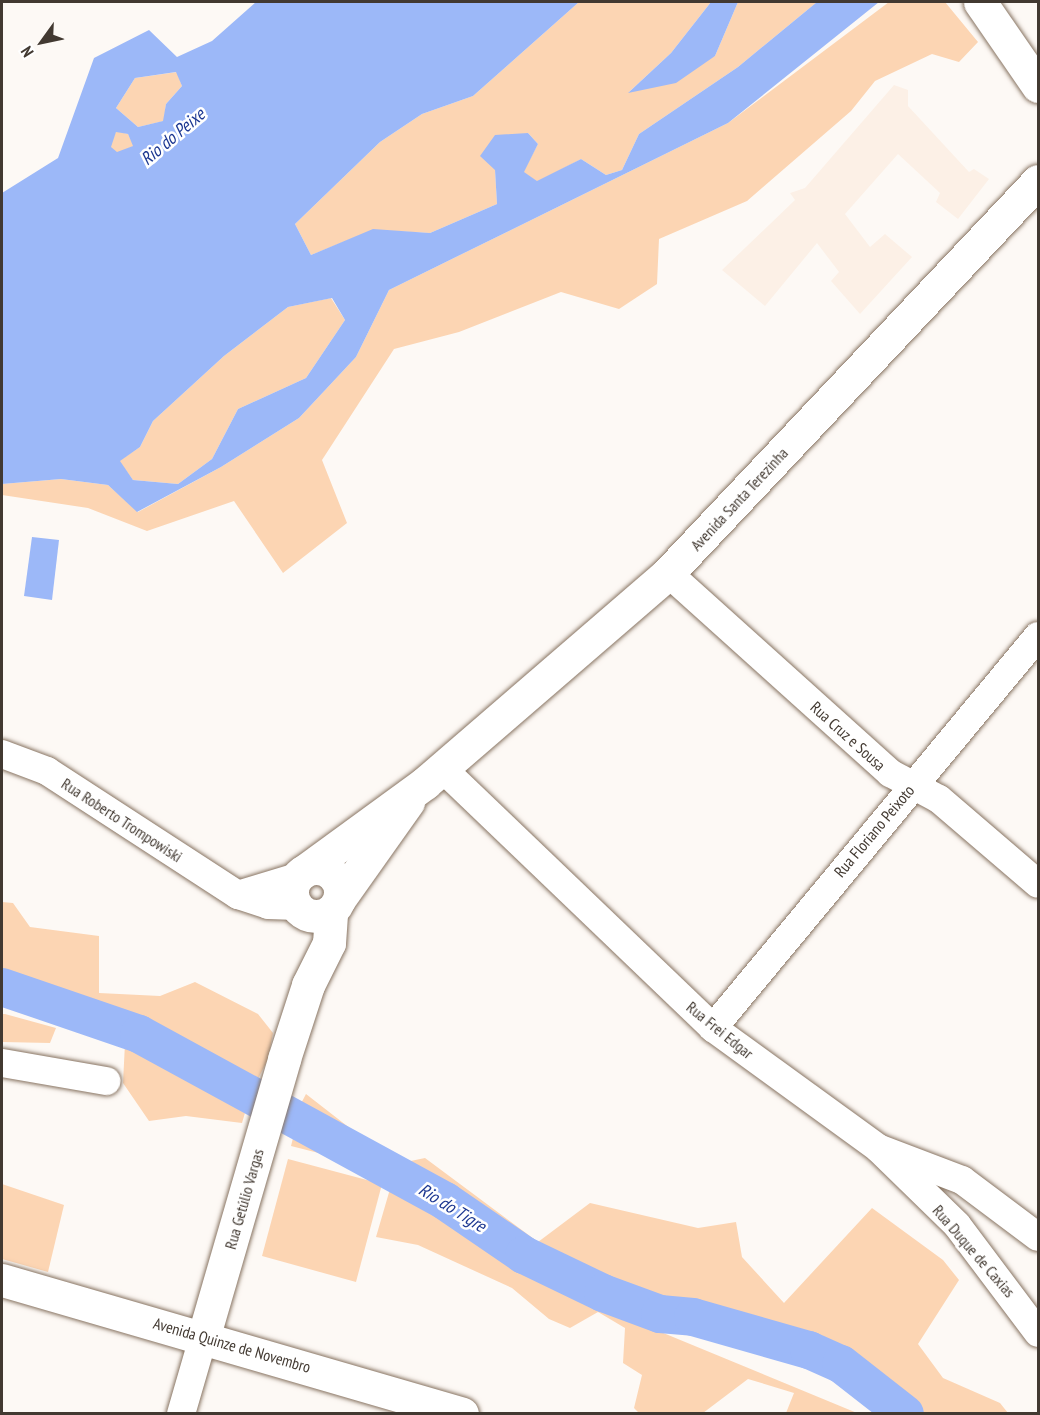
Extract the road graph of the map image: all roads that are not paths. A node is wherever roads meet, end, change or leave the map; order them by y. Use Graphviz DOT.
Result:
graph roads {
  1 [pos="980,2"];
  2 [pos="1038,86"];
  3 [pos="1036,193"];
  4 [pos="668,573"];
  5 [pos="1038,636"];
  6 [pos="2,754"];
  7 [pos="442,768"];
  8 [pos="914,783"];
  9 [pos="414,791"];
  10 [pos="1038,884"];
  11 [pos="312,896"];
  12 [pos="712,1028"];
  13 [pos="2,1063"];
  14 [pos="106,1082"];
  15 [pos="878,1148"];
  16 [pos="1038,1237"];
  17 [pos="2,1280"];
  18 [pos="1038,1333"];
  19 [pos="204,1335"];
  20 [pos="181,1413"];
  21 [pos="462,1413"];
  1 -- 2 [label="main road"];
  3 -- 4 [label="main road, Avenida Santa Terezinha"];
  4 -- 7 [label="main road, Avenida Santa Terezinha"];
  4 -- 8 [label="street, Rua Cruz e Sousa"];
  5 -- 8 [label="street, Rua Floriano Peixoto"];
  6 -- 11 [label="street, Rua Roberto Trompowiski"];
  7 -- 9 [label="main road, Avenida Santa Terezinha"];
  7 -- 12 [label="street, Rua Frei Edgar"];
  8 -- 10 [label="street, Rua Cruz e Sousa"];
  8 -- 12 [label="street, Rua Floriano Peixoto"];
  9 -- 11 [label="main road, Avenida Santa Terezinha"];
  9 -- 11 [label="main road, Avenida Santa Terezinha"];
  11 -- 19 [label="main road, Rua Getúlio Vargas"];
  12 -- 15 [label="street, Rua Frei Edgar"];
  13 -- 14 [label="street"];
  15 -- 16 [label="street, Rua Frei Edgar"];
  15 -- 18 [label="street, Rua Duque de Caxias"];
  17 -- 19 [label="main road, Avenida Quinze de Novembro"];
  19 -- 20 [label="street, Rua Getúlio Vargas"];
  19 -- 21 [label="main road, Avenida Quinze de Novembro"];
}
